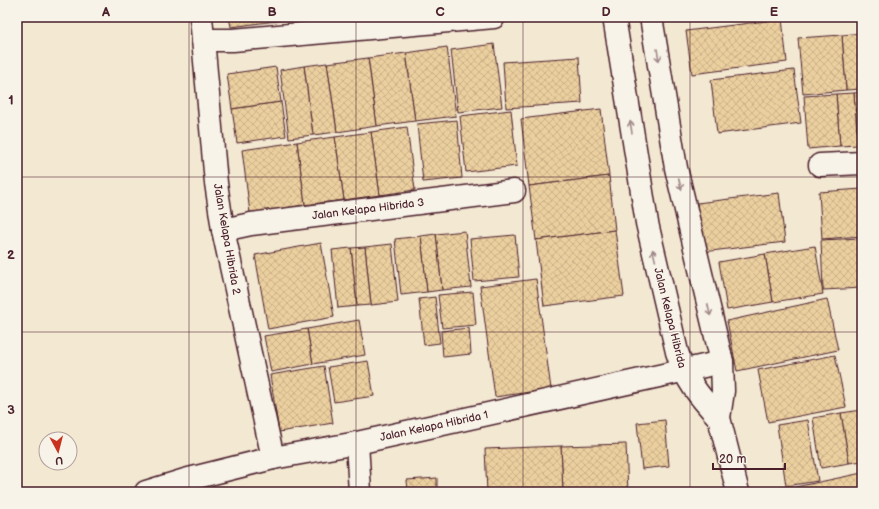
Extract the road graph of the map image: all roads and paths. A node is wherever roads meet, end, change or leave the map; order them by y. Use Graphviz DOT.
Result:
graph roads {
  1 [pos="201,17"];
  2 [pos="494,17"];
  3 [pos="614,17"];
  4 [pos="651,17"];
  5 [pos="203,40"];
  6 [pos="862,163"];
  7 [pos="820,165"];
  8 [pos="514,191"];
  9 [pos="223,230"];
  10 [pos="722,362"];
  11 [pos="683,372"];
  12 [pos="719,418"];
  13 [pos="357,443"];
  14 [pos="273,458"];
  15 [pos="186,486"];
  16 [pos="146,492"];
  17 [pos="360,492"];
  18 [pos="738,492"];
  1 -- 5 [label="street, Jalan Kelapa Hibrida 2"];
  2 -- 5 [label="street"];
  11 -- 3 [label="street, Jalan Kelapa Hibrida, one-way"];
  4 -- 10 [label="street, one-way"];
  5 -- 9 [label="street, Jalan Kelapa Hibrida 2"];
  6 -- 7 [label="street"];
  8 -- 9 [label="street, Jalan Kelapa Hibrida 3"];
  9 -- 14 [label="street, Jalan Kelapa Hibrida 2"];
  10 -- 11 [label="street, Jalan Kelapa Hibrida 1"];
  10 -- 12 [label="street"];
  11 -- 12 [label="street, Jalan Kelapa Hibrida"];
  11 -- 13 [label="street, Jalan Kelapa Hibrida 1"];
  12 -- 18 [label="street"];
  13 -- 14 [label="street, Jalan Kelapa Hibrida 1"];
  13 -- 17 [label="street"];
  14 -- 15 [label="street, Jalan Kelapa Hibrida 1"];
  15 -- 16 [label="street, Jalan Kelapa Hibrida 1"];
}
